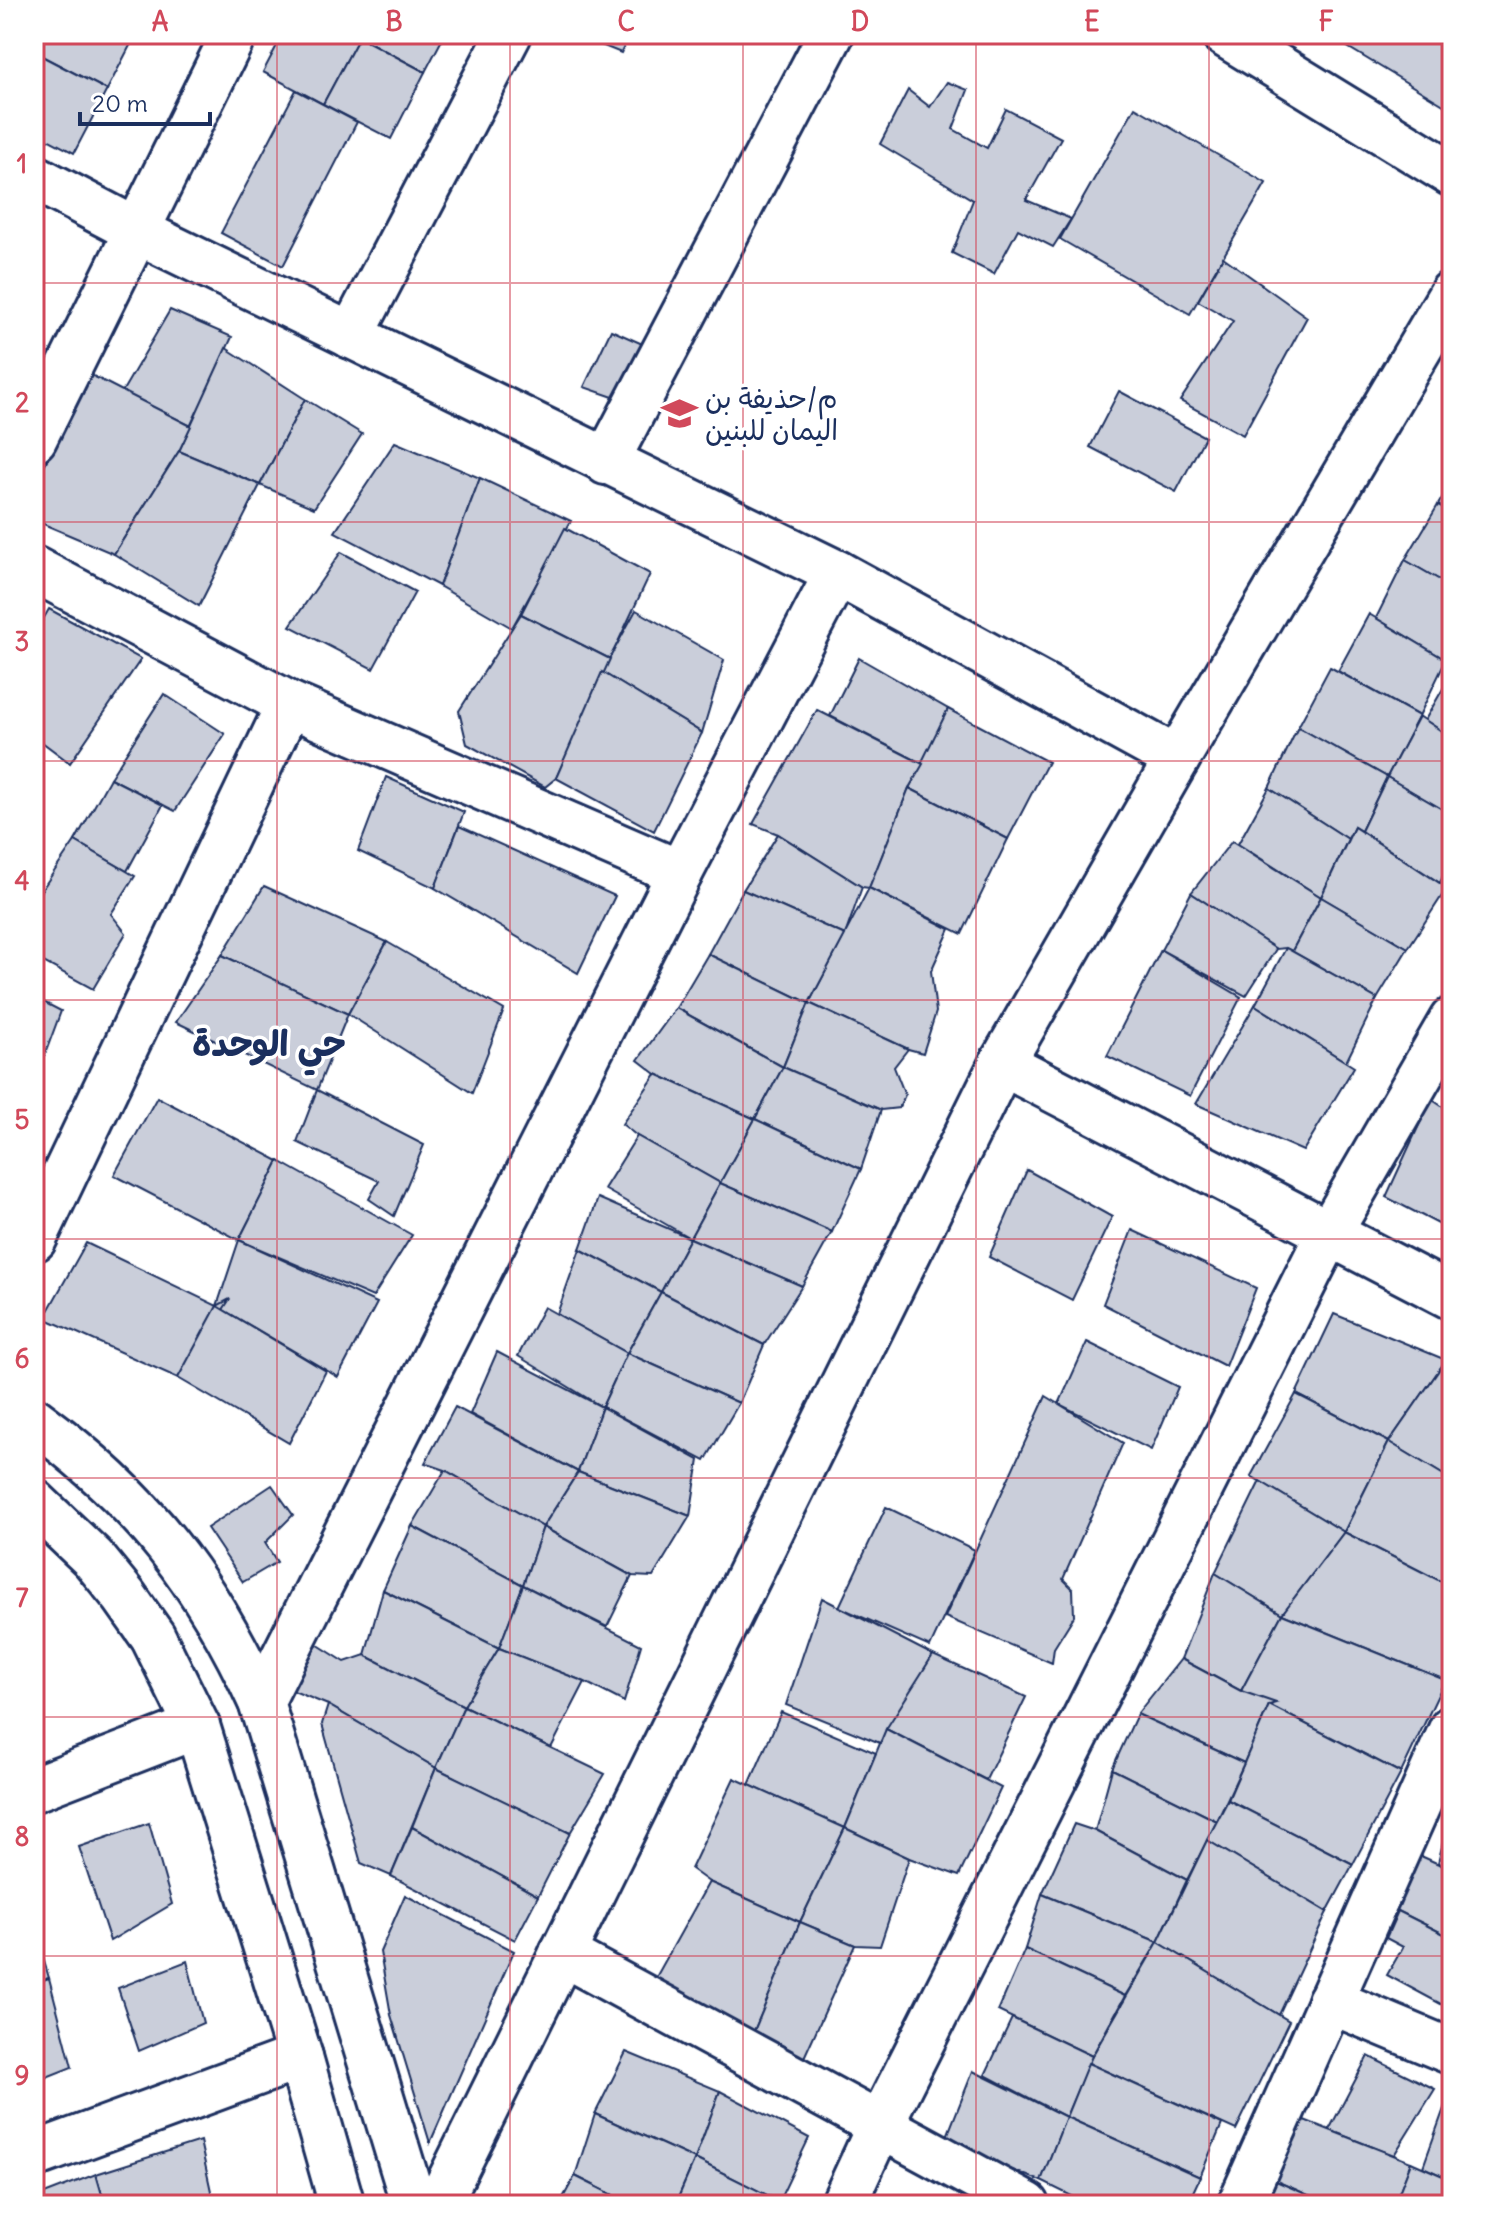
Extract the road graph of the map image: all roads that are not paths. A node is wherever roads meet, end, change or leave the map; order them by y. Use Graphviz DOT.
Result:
graph roads {
  1 [pos="234,34"];
  2 [pos="509,34"];
  3 [pos="831,34"];
  4 [pos="1224,34"];
  5 [pos="1452,174"];
  6 [pos="34,177"];
  7 [pos="137,231"];
  8 [pos="1452,293"];
  9 [pos="351,336"];
  10 [pos="34,439"];
  11 [pos="606,462"];
  12 [pos="34,569"];
  13 [pos="837,573"];
  14 [pos="289,704"];
  15 [pos="1177,759"];
  16 [pos="680,873"];
  17 [pos="1452,1020"];
  18 [pos="1002,1063"];
  19 [pos="1328,1235"];
  20 [pos="34,1239"];
  21 [pos="1452,1297"];
  22 [pos="34,1420"];
  23 [pos="34,1502"];
  24 [pos="261,1702"];
  25 [pos="197,1726"];
  26 [pos="1452,1728"];
  27 [pos="34,1789"];
  28 [pos="562,1953"];
  29 [pos="1330,2001"];
  30 [pos="1452,2052"];
  31 [pos="300,2057"];
  32 [pos="880,2125"];
  33 [pos="34,2155"];
  34 [pos="342,2205"];
  35 [pos="414,2205"];
  36 [pos="438,2205"];
  37 [pos="843,2205"];
  38 [pos="1027,2205"];
  39 [pos="1240,2205"];
  1 -- 7 [label="street"];
  2 -- 9 [label="street"];
  3 -- 11 [label="street"];
  4 -- 5 [label="street"];
  6 -- 7 [label="street"];
  7 -- 9 [label="street"];
  7 -- 10 [label="street"];
  8 -- 15 [label="street"];
  9 -- 11 [label="street"];
  11 -- 13 [label="street"];
  12 -- 14 [label="street"];
  13 -- 15 [label="street"];
  13 -- 16 [label="street"];
  14 -- 16 [label="street"];
  14 -- 20 [label="street"];
  15 -- 18 [label="street"];
  16 -- 24 [label="street"];
  17 -- 19 [label="street"];
  18 -- 19 [label="street"];
  18 -- 28 [label="street"];
  19 -- 21 [label="street"];
  19 -- 32 [label="street"];
  22 -- 24 [label="street"];
  23 -- 25 [label="street"];
  24 -- 35 [label="street"];
  25 -- 27 [label="street"];
  25 -- 31 [label="street"];
  26 -- 29 [label="street"];
  28 -- 32 [label="street"];
  28 -- 36 [label="street"];
  29 -- 30 [label="street"];
  29 -- 39 [label="street"];
  31 -- 33 [label="street"];
  31 -- 34 [label="street"];
  32 -- 37 [label="street"];
  32 -- 38 [label="street"];
}
